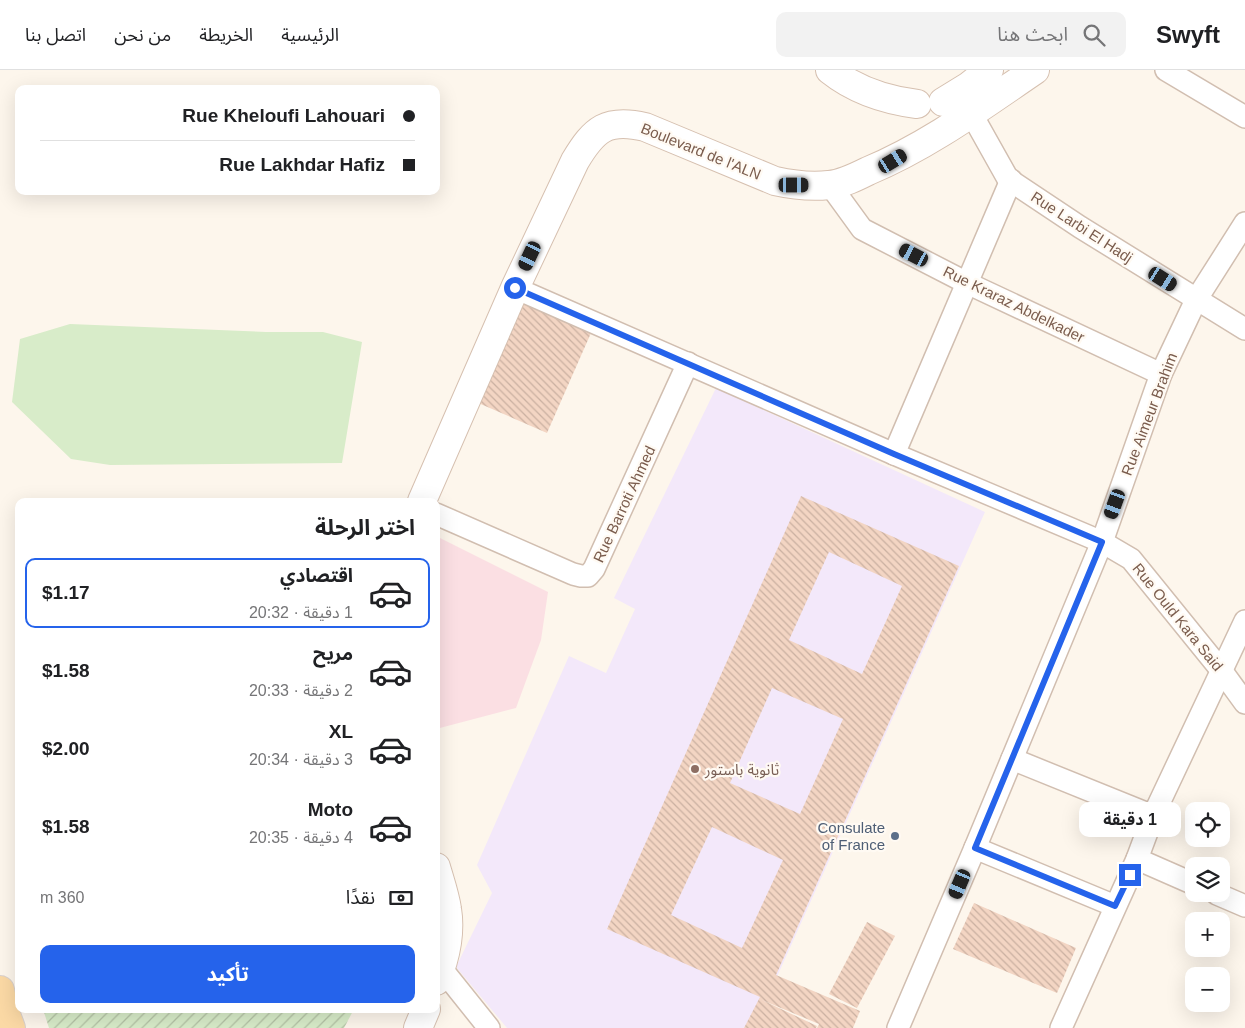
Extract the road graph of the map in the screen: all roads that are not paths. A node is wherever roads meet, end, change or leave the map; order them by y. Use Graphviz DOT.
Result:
graph roads {
  1 [pos="830,70"];
  2 [pos="989,70"];
  3 [pos="1035,70"];
  4 [pos="1166,70"];
  5 [pos="971,113"];
  6 [pos="1245,117"];
  7 [pos="1011,180"];
  8 [pos="830,186"];
  9 [pos="1245,223"];
  10 [pos="967,282"];
  11 [pos="515,288"];
  12 [pos="1196,300"];
  13 [pos="1245,329"];
  14 [pos="688,363"];
  15 [pos="1161,374"];
  16 [pos="894,454"];
  17 [pos="423,498"];
  18 [pos="440,516"];
  19 [pos="1102,542"];
  20 [pos="1245,621"];
  21 [pos="1221,670"];
  22 [pos="1245,703"];
  23 [pos="1012,759"];
  24 [pos="1154,816"];
  25 [pos="975,848"];
  26 [pos="1137,859"];
  27 [pos="1185,880"];
  28 [pos="440,882"];
  29 [pos="1230,899"];
  30 [pos="1115,906"];
  31 [pos="1245,906"];
  32 [pos="440,970"];
  33 [pos="440,975"];
  34 [pos="0,990"];
  35 [pos="424,1013"];
  36 [pos="11,1028"];
  37 [pos="418,1028"];
  38 [pos="489,1028"];
  39 [pos="898,1028"];
  40 [pos="1062,1028"];
  1 -- 2 [label="main road"];
  3 -- 5 [label="main road, Boulevard de l'ALN"];
  4 -- 6 [label="street"];
  5 -- 7 [label="street, Rue Larbi El Hadj"];
  5 -- 8 [label="main road, Boulevard de l'ALN"];
  7 -- 10 [label="street"];
  7 -- 12 [label="street, Rue Larbi El Hadj"];
  8 -- 10 [label="street, Rue Kraraz Abdelkader"];
  8 -- 11 [label="main road, Boulevard de l'ALN"];
  9 -- 12 [label="street, Rue Aimeur Brahim"];
  10 -- 15 [label="street, Rue Kraraz Abdelkader"];
  10 -- 16 [label="street"];
  11 -- 14 [label="street, Rue Ould Kara Said"];
  11 -- 17 [label="main road, Boulevard de l'ALN"];
  12 -- 13 [label="street, Rue Larbi El Hadj"];
  12 -- 15 [label="street, Rue Aimeur Brahim"];
  14 -- 16 [label="street, Rue Ould Kara Said"];
  14 -- 18 [label="street, Rue Barroti Ahmed"];
  15 -- 19 [label="street, Rue Aimeur Brahim"];
  16 -- 19 [label="street, Rue Ould Kara Said"];
  19 -- 21 [label="street, Rue Ould Kara Said"];
  19 -- 23 [label="street, Rue Aimeur Brahim"];
  20 -- 21 [label="street"];
  21 -- 22 [label="street, Rue Ould Kara Said"];
  21 -- 24 [label="street"];
  23 -- 24 [label="street"];
  23 -- 25 [label="street, Rue Aimeur Brahim"];
  24 -- 26 [label="street"];
  25 -- 30 [label="street"];
  25 -- 39 [label="street, Rue Aimeur Brahim"];
  26 -- 27 [label="street"];
  26 -- 30 [label="street"];
  28 -- 32 [label="main road"];
  29 -- 31 [label="street"];
  30 -- 40 [label="street"];
  33 -- 38 [label="street"];
  34 -- 36 [label="main road"];
  35 -- 37 [label="main road"];
}
